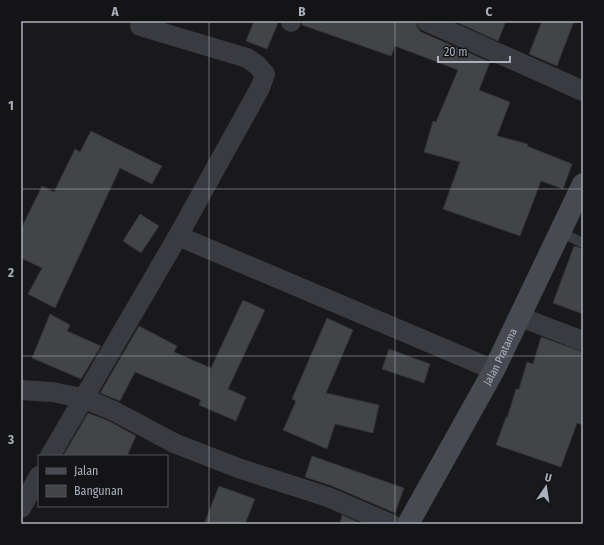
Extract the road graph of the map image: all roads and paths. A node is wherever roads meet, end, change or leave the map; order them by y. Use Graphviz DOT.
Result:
graph roads {
  1 [pos="426,21"];
  2 [pos="140,26"];
  3 [pos="583,91"];
  4 [pos="583,184"];
  5 [pos="560,232"];
  6 [pos="178,236"];
  7 [pos="583,243"];
  8 [pos="520,317"];
  9 [pos="583,341"];
  10 [pos="494,370"];
  11 [pos="21,390"];
  12 [pos="83,398"];
  13 [pos="51,455"];
  14 [pos="38,478"];
  15 [pos="21,508"];
  16 [pos="390,524"];
  17 [pos="408,524"];
  1 -- 3 [label="street"];
  2 -- 6 [label="street"];
  4 -- 5 [label="street, Jalan Pratama"];
  5 -- 7 [label="lane"];
  5 -- 8 [label="street, Jalan Pratama"];
  6 -- 10 [label="street"];
  6 -- 12 [label="street"];
  8 -- 9 [label="street"];
  8 -- 10 [label="street, Jalan Pratama"];
  10 -- 17 [label="street, Jalan Pratama"];
  11 -- 12 [label="street"];
  12 -- 13 [label="street"];
  12 -- 16 [label="street"];
  14 -- 15 [label="street"];
}
